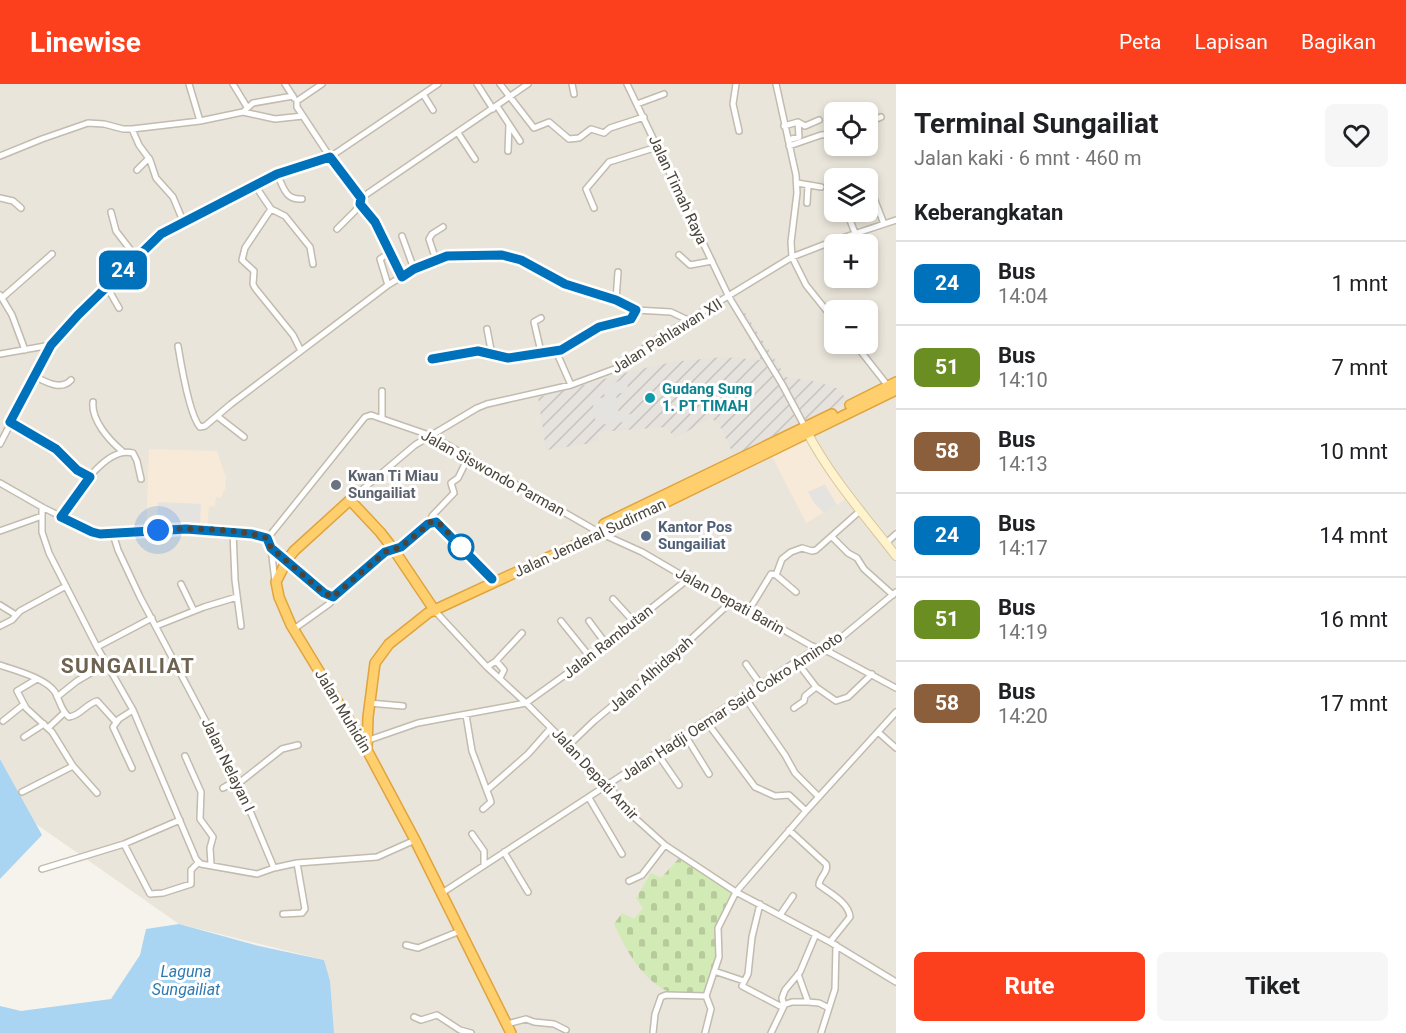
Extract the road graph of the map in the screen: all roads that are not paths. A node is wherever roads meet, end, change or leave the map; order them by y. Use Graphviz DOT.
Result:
graph roads {
  1 [pos="189,84"];
  2 [pos="233,84"];
  3 [pos="285,84"];
  4 [pos="322,84"];
  5 [pos="438,84"];
  6 [pos="477,84"];
  7 [pos="500,84"];
  8 [pos="528,84"];
  9 [pos="573,84"];
  10 [pos="627,84"];
  11 [pos="736,84"];
  12 [pos="777,84"];
  13 [pos="423,94"];
  14 [pos="574,94"];
  15 [pos="664,94"];
  16 [pos="509,98"];
  17 [pos="295,99"];
  18 [pos="637,104"];
  19 [pos="495,107"];
  20 [pos="245,109"];
  21 [pos="433,110"];
  22 [pos="303,117"];
  23 [pos="644,117"];
  24 [pos="881,117"];
  25 [pos="878,118"];
  26 [pos="819,120"];
  27 [pos="200,121"];
  28 [pos="798,122"];
  29 [pos="509,123"];
  30 [pos="784,126"];
  31 [pos="132,129"];
  32 [pos="739,131"];
  33 [pos="458,133"];
  34 [pos="824,135"];
  35 [pos="520,141"];
  36 [pos="788,143"];
  37 [pos="657,147"];
  38 [pos="508,151"];
  39 [pos="0,156"];
  40 [pos="330,157"];
  41 [pos="149,158"];
  42 [pos="475,159"];
  43 [pos="137,170"];
  44 [pos="277,174"];
  45 [pos="797,183"];
  46 [pos="254,184"];
  47 [pos="808,186"];
  48 [pos="821,188"];
  49 [pos="0,198"];
  50 [pos="302,199"];
  51 [pos="361,201"];
  52 [pos="807,203"];
  53 [pos="21,208"];
  54 [pos="594,208"];
  55 [pos="878,208"];
  56 [pos="272,209"];
  57 [pos="111,212"];
  58 [pos="896,220"];
  59 [pos="183,221"];
  60 [pos="851,222"];
  61 [pos="884,224"];
  62 [pos="442,227"];
  63 [pos="337,229"];
  64 [pos="855,233"];
  65 [pos="402,236"];
  66 [pos="389,253"];
  67 [pos="52,254"];
  68 [pos="678,255"];
  69 [pos="102,256"];
  70 [pos="136,257"];
  71 [pos="792,258"];
  72 [pos="436,260"];
  73 [pos="712,261"];
  74 [pos="313,264"];
  75 [pos="414,269"];
  76 [pos="618,272"];
  77 [pos="119,274"];
  78 [pos="402,277"];
  79 [pos="388,285"];
  80 [pos="106,287"];
  81 [pos="1,296"];
  82 [pos="729,297"];
  83 [pos="616,300"];
  84 [pos="118,308"];
  85 [pos="824,308"];
  86 [pos="636,310"];
  87 [pos="541,318"];
  88 [pos="690,321"];
  89 [pos="487,329"];
  90 [pos="23,342"];
  91 [pos="178,346"];
  92 [pos="37,348"];
  93 [pos="50,348"];
  94 [pos="26,351"];
  95 [pos="301,351"];
  96 [pos="556,351"];
  97 [pos="541,352"];
  98 [pos="0,354"];
  99 [pos="864,354"];
  100 [pos="492,355"];
  101 [pos="432,359"];
  102 [pos="34,376"];
  103 [pos="71,380"];
  104 [pos="571,385"];
  105 [pos="893,386"];
  106 [pos="382,391"];
  107 [pos="93,402"];
  108 [pos="217,416"];
  109 [pos="382,418"];
  110 [pos="10,422"];
  111 [pos="806,430"];
  112 [pos="432,436"];
  113 [pos="244,437"];
  114 [pos="0,444"];
  115 [pos="122,451"];
  116 [pos="469,456"];
  117 [pos="90,477"];
  118 [pos="141,479"];
  119 [pos="0,483"];
  120 [pos="350,500"];
  121 [pos="42,507"];
  122 [pos="861,510"];
  123 [pos="42,516"];
  124 [pos="61,517"];
  125 [pos="431,522"];
  126 [pos="0,531"];
  127 [pos="597,531"];
  128 [pos="233,532"];
  129 [pos="113,534"];
  130 [pos="896,534"];
  131 [pos="832,537"];
  132 [pos="267,538"];
  133 [pos="886,543"];
  134 [pos="271,548"];
  135 [pos="394,550"];
  136 [pos="896,556"];
  137 [pos="287,560"];
  138 [pos="776,575"];
  139 [pos="492,579"];
  140 [pos="688,579"];
  141 [pos="276,582"];
  142 [pos="180,584"];
  143 [pos="66,586"];
  144 [pos="796,592"];
  145 [pos="894,593"];
  146 [pos="237,597"];
  147 [pos="336,597"];
  148 [pos="614,599"];
  149 [pos="732,602"];
  150 [pos="0,605"];
  151 [pos="749,610"];
  152 [pos="194,611"];
  153 [pos="432,611"];
  154 [pos="15,615"];
  155 [pos="152,618"];
  156 [pos="561,621"];
  157 [pos="589,621"];
  158 [pos="633,622"];
  159 [pos="0,626"];
  160 [pos="156,626"];
  161 [pos="241,626"];
  162 [pos="294,629"];
  163 [pos="522,633"];
  164 [pos="606,644"];
  165 [pos="97,647"];
  166 [pos="820,649"];
  167 [pos="590,657"];
  168 [pos="496,661"];
  169 [pos="797,662"];
  170 [pos="106,664"];
  171 [pos="746,664"];
  172 [pos="0,665"];
  173 [pos="487,667"];
  174 [pos="872,674"];
  175 [pos="500,678"];
  176 [pos="37,680"];
  177 [pos="761,685"];
  178 [pos="816,687"];
  179 [pos="896,688"];
  180 [pos="744,696"];
  181 [pos="57,697"];
  182 [pos="369,703"];
  183 [pos="526,703"];
  184 [pos="23,705"];
  185 [pos="403,706"];
  186 [pos="794,708"];
  187 [pos="133,710"];
  188 [pos="896,712"];
  189 [pos="64,713"];
  190 [pos="466,715"];
  191 [pos="368,717"];
  192 [pos="3,721"];
  193 [pos="116,722"];
  194 [pos="706,722"];
  195 [pos="351,723"];
  196 [pos="46,726"];
  197 [pos="551,728"];
  198 [pos="878,732"];
  199 [pos="685,735"];
  200 [pos="24,737"];
  201 [pos="298,745"];
  202 [pos="367,745"];
  203 [pos="569,745"];
  204 [pos="896,748"];
  205 [pos="657,753"];
  206 [pos="185,756"];
  207 [pos="73,766"];
  208 [pos="132,768"];
  209 [pos="709,774"];
  210 [pos="238,782"];
  211 [pos="608,785"];
  212 [pos="680,785"];
  213 [pos="223,788"];
  214 [pos="487,790"];
  215 [pos="22,792"];
  216 [pos="97,794"];
  217 [pos="819,797"];
  218 [pos="588,798"];
  219 [pos="483,809"];
  220 [pos="806,811"];
  221 [pos="180,820"];
  222 [pos="789,830"];
  223 [pos="472,834"];
  224 [pos="415,840"];
  225 [pos="124,844"];
  226 [pos="665,845"];
  227 [pos="504,852"];
  228 [pos="622,854"];
  229 [pos="199,862"];
  230 [pos="297,863"];
  231 [pos="212,864"];
  232 [pos="484,866"];
  233 [pos="274,867"];
  234 [pos="42,869"];
  235 [pos="629,881"];
  236 [pos="528,891"];
  237 [pos="736,892"];
  238 [pos="442,893"];
  239 [pos="793,897"];
  240 [pos="760,904"];
  241 [pos="283,914"];
  242 [pos="780,915"];
  243 [pos="460,931"];
  244 [pos="816,934"];
  245 [pos="833,944"];
  246 [pos="406,945"];
  247 [pos="714,971"];
  248 [pos="798,974"];
  249 [pos="744,981"];
  250 [pos="896,982"];
  251 [pos="706,996"];
  252 [pos="808,1002"];
  253 [pos="784,1006"];
  254 [pos="829,1008"];
  255 [pos="414,1017"];
  256 [pos="566,1030"];
  257 [pos="510,1031"];
  258 [pos="471,1033"];
  259 [pos="653,1033"];
  260 [pos="705,1033"];
  261 [pos="771,1033"];
  262 [pos="820,1033"];
  1 -- 27 [label="street"];
  2 -- 20 [label="street"];
  3 -- 17 [label="street"];
  4 -- 17 [label="street"];
  5 -- 13 [label="street"];
  6 -- 19 [label="street"];
  7 -- 16 [label="street"];
  8 -- 16 [label="street"];
  9 -- 14 [label="street"];
  10 -- 18 [label="street, Jalan Timah Raya"];
  11 -- 32 [label="street"];
  12 -- 30 [label="street"];
  13 -- 21 [label="street"];
  13 -- 40 [label="street"];
  15 -- 18 [label="street"];
  16 -- 19 [label="street"];
  16 -- 23 [label="street"];
  17 -- 20 [label="street"];
  17 -- 22 [label="street"];
  18 -- 23 [label="street, Jalan Timah Raya"];
  19 -- 29 [label="street"];
  19 -- 33 [label="street"];
  20 -- 22 [label="street"];
  20 -- 27 [label="street"];
  22 -- 40 [label="street"];
  23 -- 37 [label="street, Jalan Timah Raya"];
  24 -- 25 [label="street"];
  26 -- 28 [label="street"];
  27 -- 31 [label="street"];
  28 -- 30 [label="street"];
  28 -- 36 [label="street"];
  29 -- 35 [label="street"];
  29 -- 38 [label="street"];
  30 -- 36 [label="street"];
  31 -- 39 [label="street"];
  31 -- 41 [label="street"];
  33 -- 42 [label="street"];
  33 -- 51 [label="street"];
  34 -- 36 [label="street"];
  36 -- 45 [label="street"];
  37 -- 54 [label="street"];
  37 -- 73 [label="street, Jalan Timah Raya"];
  40 -- 44 [label="street"];
  40 -- 51 [label="street"];
  41 -- 43 [label="street"];
  41 -- 59 [label="street"];
  44 -- 46 [label="street"];
  44 -- 50 [label="street"];
  45 -- 47 [label="street"];
  45 -- 71 [label="street"];
  46 -- 56 [label="street"];
  46 -- 59 [label="street"];
  47 -- 48 [label="street"];
  47 -- 52 [label="street"];
  49 -- 53 [label="street"];
  51 -- 63 [label="street"];
  51 -- 66 [label="street"];
  55 -- 61 [label="street"];
  56 -- 74 [label="street"];
  56 -- 95 [label="street"];
  57 -- 70 [label="street"];
  58 -- 61 [label="street, Jalan Pahlawan XII"];
  59 -- 70 [label="street"];
  60 -- 64 [label="street"];
  61 -- 64 [label="street, Jalan Pahlawan XII"];
  62 -- 72 [label="street"];
  64 -- 71 [label="street, Jalan Pahlawan XII"];
  65 -- 75 [label="street"];
  66 -- 78 [label="street"];
  66 -- 79 [label="street"];
  67 -- 81 [label="street"];
  68 -- 73 [label="street"];
  69 -- 77 [label="street"];
  70 -- 77 [label="street"];
  71 -- 82 [label="street, Jalan Pahlawan XII"];
  71 -- 85 [label="street"];
  72 -- 75 [label="street"];
  72 -- 83 [label="street"];
  73 -- 82 [label="street, Jalan Timah Raya"];
  75 -- 78 [label="street"];
  76 -- 83 [label="street"];
  77 -- 80 [label="street"];
  78 -- 79 [label="street"];
  79 -- 95 [label="street"];
  80 -- 84 [label="street"];
  80 -- 93 [label="street"];
  81 -- 90 [label="street"];
  82 -- 88 [label="street, Jalan Pahlawan XII"];
  82 -- 111 [label="street, Jalan Timah Raya"];
  83 -- 86 [label="street"];
  86 -- 88 [label="street"];
  86 -- 96 [label="street"];
  87 -- 97 [label="street"];
  88 -- 104 [label="street, Jalan Pahlawan XII"];
  89 -- 100 [label="street"];
  90 -- 92 [label="street"];
  90 -- 94 [label="street"];
  91 -- 108 [label="street"];
  92 -- 93 [label="street"];
  92 -- 94 [label="street"];
  93 -- 102 [label="street"];
  94 -- 98 [label="street"];
  95 -- 108 [label="street"];
  96 -- 97 [label="street"];
  96 -- 104 [label="street"];
  97 -- 100 [label="street"];
  99 -- 105 [label="street"];
  100 -- 101 [label="street"];
  102 -- 103 [label="street"];
  102 -- 110 [label="street"];
  104 -- 112 [label="street, Jalan Pahlawan XII"];
  105 -- 111 [label="highway, Jalan Jenderal Sudirman"];
  106 -- 109 [label="street"];
  107 -- 115 [label="street"];
  108 -- 113 [label="street"];
  109 -- 112 [label="street, Jalan Siswondo Parman"];
  109 -- 132 [label="street"];
  110 -- 114 [label="street"];
  110 -- 117 [label="street"];
  111 -- 122 [label="main road"];
  111 -- 127 [label="highway, Jalan Jenderal Sudirman"];
  112 -- 116 [label="street, Jalan Siswondo Parman"];
  112 -- 120 [label="street"];
  115 -- 117 [label="street"];
  115 -- 118 [label="street"];
  116 -- 125 [label="street"];
  116 -- 127 [label="street, Jalan Siswondo Parman"];
  117 -- 124 [label="street"];
  119 -- 121 [label="street"];
  120 -- 135 [label="highway, Jalan Depati Amir"];
  120 -- 137 [label="highway"];
  121 -- 123 [label="street"];
  121 -- 124 [label="street"];
  122 -- 131 [label="street"];
  122 -- 133 [label="main road"];
  123 -- 126 [label="street"];
  123 -- 143 [label="street"];
  124 -- 129 [label="street"];
  125 -- 135 [label="street"];
  125 -- 139 [label="street"];
  127 -- 139 [label="highway, Jalan Jenderal Sudirman"];
  127 -- 140 [label="street, Jalan Depati Barin"];
  127 -- 153 [label="highway, Jalan Jenderal Sudirman"];
  128 -- 129 [label="street"];
  128 -- 132 [label="street"];
  128 -- 146 [label="street"];
  129 -- 155 [label="street, Jalan Nelayan I"];
  130 -- 133 [label="street"];
  131 -- 138 [label="street"];
  131 -- 145 [label="street"];
  132 -- 134 [label="street"];
  133 -- 136 [label="main road"];
  134 -- 137 [label="street"];
  134 -- 141 [label="street"];
  135 -- 147 [label="street"];
  135 -- 153 [label="highway, Jalan Depati Amir"];
  137 -- 141 [label="highway"];
  137 -- 147 [label="street"];
  138 -- 144 [label="street"];
  138 -- 151 [label="street"];
  139 -- 153 [label="highway, Jalan Jenderal Sudirman"];
  140 -- 149 [label="street, Jalan Depati Barin"];
  140 -- 158 [label="street, Jalan Rambutan"];
  141 -- 162 [label="highway, Jalan Muhidin"];
  142 -- 152 [label="street"];
  143 -- 154 [label="street"];
  143 -- 165 [label="street"];
  145 -- 166 [label="street, Jalan Hadji Oemar Said Cokro Aminoto"];
  146 -- 152 [label="street"];
  146 -- 161 [label="street"];
  147 -- 162 [label="street"];
  148 -- 158 [label="street"];
  149 -- 151 [label="street, Jalan Depati Barin"];
  149 -- 203 [label="street, Jalan Alhidayah"];
  150 -- 154 [label="street"];
  151 -- 166 [label="street, Jalan Depati Barin"];
  152 -- 160 [label="street"];
  153 -- 173 [label="street, Jalan Depati Amir"];
  153 -- 182 [label="highway, Jalan Jenderal Sudirman"];
  154 -- 159 [label="street"];
  155 -- 160 [label="street, Jalan Nelayan I"];
  155 -- 165 [label="street"];
  156 -- 167 [label="street"];
  157 -- 164 [label="street"];
  158 -- 164 [label="street, Jalan Rambutan"];
  160 -- 210 [label="street, Jalan Nelayan I"];
  162 -- 195 [label="highway, Jalan Muhidin"];
  163 -- 168 [label="street"];
  164 -- 167 [label="street, Jalan Rambutan"];
  165 -- 170 [label="street"];
  166 -- 169 [label="street, Jalan Hadji Oemar Said Cokro Aminoto"];
  166 -- 174 [label="street, Jalan Depati Barin"];
  167 -- 183 [label="street, Jalan Rambutan"];
  168 -- 173 [label="street"];
  168 -- 175 [label="street"];
  169 -- 177 [label="street, Jalan Hadji Oemar Said Cokro Aminoto"];
  169 -- 178 [label="street"];
  170 -- 181 [label="street"];
  170 -- 187 [label="street"];
  171 -- 177 [label="street"];
  172 -- 176 [label="street"];
  173 -- 175 [label="street, Jalan Depati Amir"];
  174 -- 178 [label="street"];
  174 -- 179 [label="street, Jalan Depati Barin"];
  175 -- 183 [label="street, Jalan Depati Amir"];
  176 -- 181 [label="street"];
  176 -- 184 [label="street"];
  177 -- 180 [label="street, Jalan Hadji Oemar Said Cokro Aminoto"];
  178 -- 186 [label="street"];
  180 -- 194 [label="street, Jalan Hadji Oemar Said Cokro Aminoto"];
  180 -- 217 [label="street"];
  181 -- 189 [label="street"];
  182 -- 185 [label="street"];
  182 -- 191 [label="highway, Jalan Jenderal Sudirman"];
  183 -- 190 [label="street"];
  183 -- 197 [label="street, Jalan Depati Amir"];
  184 -- 192 [label="street"];
  184 -- 196 [label="street"];
  187 -- 193 [label="street"];
  187 -- 221 [label="street"];
  188 -- 198 [label="street"];
  189 -- 193 [label="street"];
  189 -- 196 [label="street"];
  190 -- 202 [label="street"];
  190 -- 214 [label="street"];
  191 -- 195 [label="highway"];
  191 -- 202 [label="highway, Jalan Jenderal Sudirman"];
  193 -- 208 [label="street"];
  194 -- 199 [label="street, Jalan Hadji Oemar Said Cokro Aminoto"];
  194 -- 220 [label="street"];
  195 -- 202 [label="highway, Jalan Muhidin"];
  196 -- 200 [label="street"];
  196 -- 207 [label="street"];
  197 -- 203 [label="street, Jalan Depati Amir"];
  197 -- 214 [label="street"];
  198 -- 204 [label="street"];
  198 -- 217 [label="street"];
  199 -- 205 [label="street, Jalan Hadji Oemar Said Cokro Aminoto"];
  199 -- 209 [label="street"];
  201 -- 210 [label="street"];
  202 -- 224 [label="highway, Jalan Muhidin"];
  203 -- 211 [label="street, Jalan Depati Amir"];
  205 -- 211 [label="street, Jalan Hadji Oemar Said Cokro Aminoto"];
  205 -- 212 [label="street"];
  206 -- 231 [label="street"];
  207 -- 215 [label="street"];
  207 -- 216 [label="street"];
  210 -- 213 [label="street"];
  210 -- 233 [label="street, Jalan Nelayan I"];
  211 -- 218 [label="street, Jalan Hadji Oemar Said Cokro Aminoto"];
  211 -- 226 [label="street, Jalan Depati Amir"];
  214 -- 219 [label="street"];
  217 -- 220 [label="street"];
  218 -- 227 [label="street, Jalan Hadji Oemar Said Cokro Aminoto"];
  218 -- 228 [label="street"];
  220 -- 222 [label="street"];
  221 -- 225 [label="street"];
  221 -- 229 [label="street"];
  222 -- 237 [label="street"];
  222 -- 245 [label="street"];
  223 -- 232 [label="street"];
  224 -- 230 [label="street"];
  224 -- 238 [label="highway, Jalan Muhidin"];
  225 -- 229 [label="street"];
  225 -- 234 [label="street"];
  226 -- 235 [label="street"];
  226 -- 237 [label="street, Jalan Depati Amir"];
  227 -- 232 [label="street, Jalan Hadji Oemar Said Cokro Aminoto"];
  227 -- 236 [label="street"];
  229 -- 231 [label="street"];
  230 -- 233 [label="street"];
  230 -- 241 [label="street"];
  231 -- 233 [label="street"];
  232 -- 238 [label="street, Jalan Hadji Oemar Said Cokro Aminoto"];
  237 -- 240 [label="street, Jalan Depati Amir"];
  237 -- 247 [label="street"];
  238 -- 243 [label="highway, Jalan Muhidin"];
  239 -- 242 [label="street"];
  240 -- 242 [label="street, Jalan Depati Amir"];
  240 -- 249 [label="street"];
  242 -- 244 [label="street, Jalan Depati Amir"];
  243 -- 246 [label="street"];
  243 -- 257 [label="highway, Jalan Muhidin"];
  244 -- 245 [label="street, Jalan Depati Amir"];
  244 -- 248 [label="street"];
  245 -- 250 [label="street, Jalan Depati Amir"];
  245 -- 254 [label="street"];
  247 -- 249 [label="street"];
  247 -- 251 [label="street"];
  248 -- 252 [label="street"];
  248 -- 253 [label="street"];
  249 -- 253 [label="street"];
  251 -- 259 [label="street"];
  251 -- 260 [label="street"];
  252 -- 253 [label="street"];
  252 -- 254 [label="street"];
  253 -- 261 [label="street"];
  254 -- 262 [label="street"];
  255 -- 258 [label="street"];
  256 -- 257 [label="street"];
}
